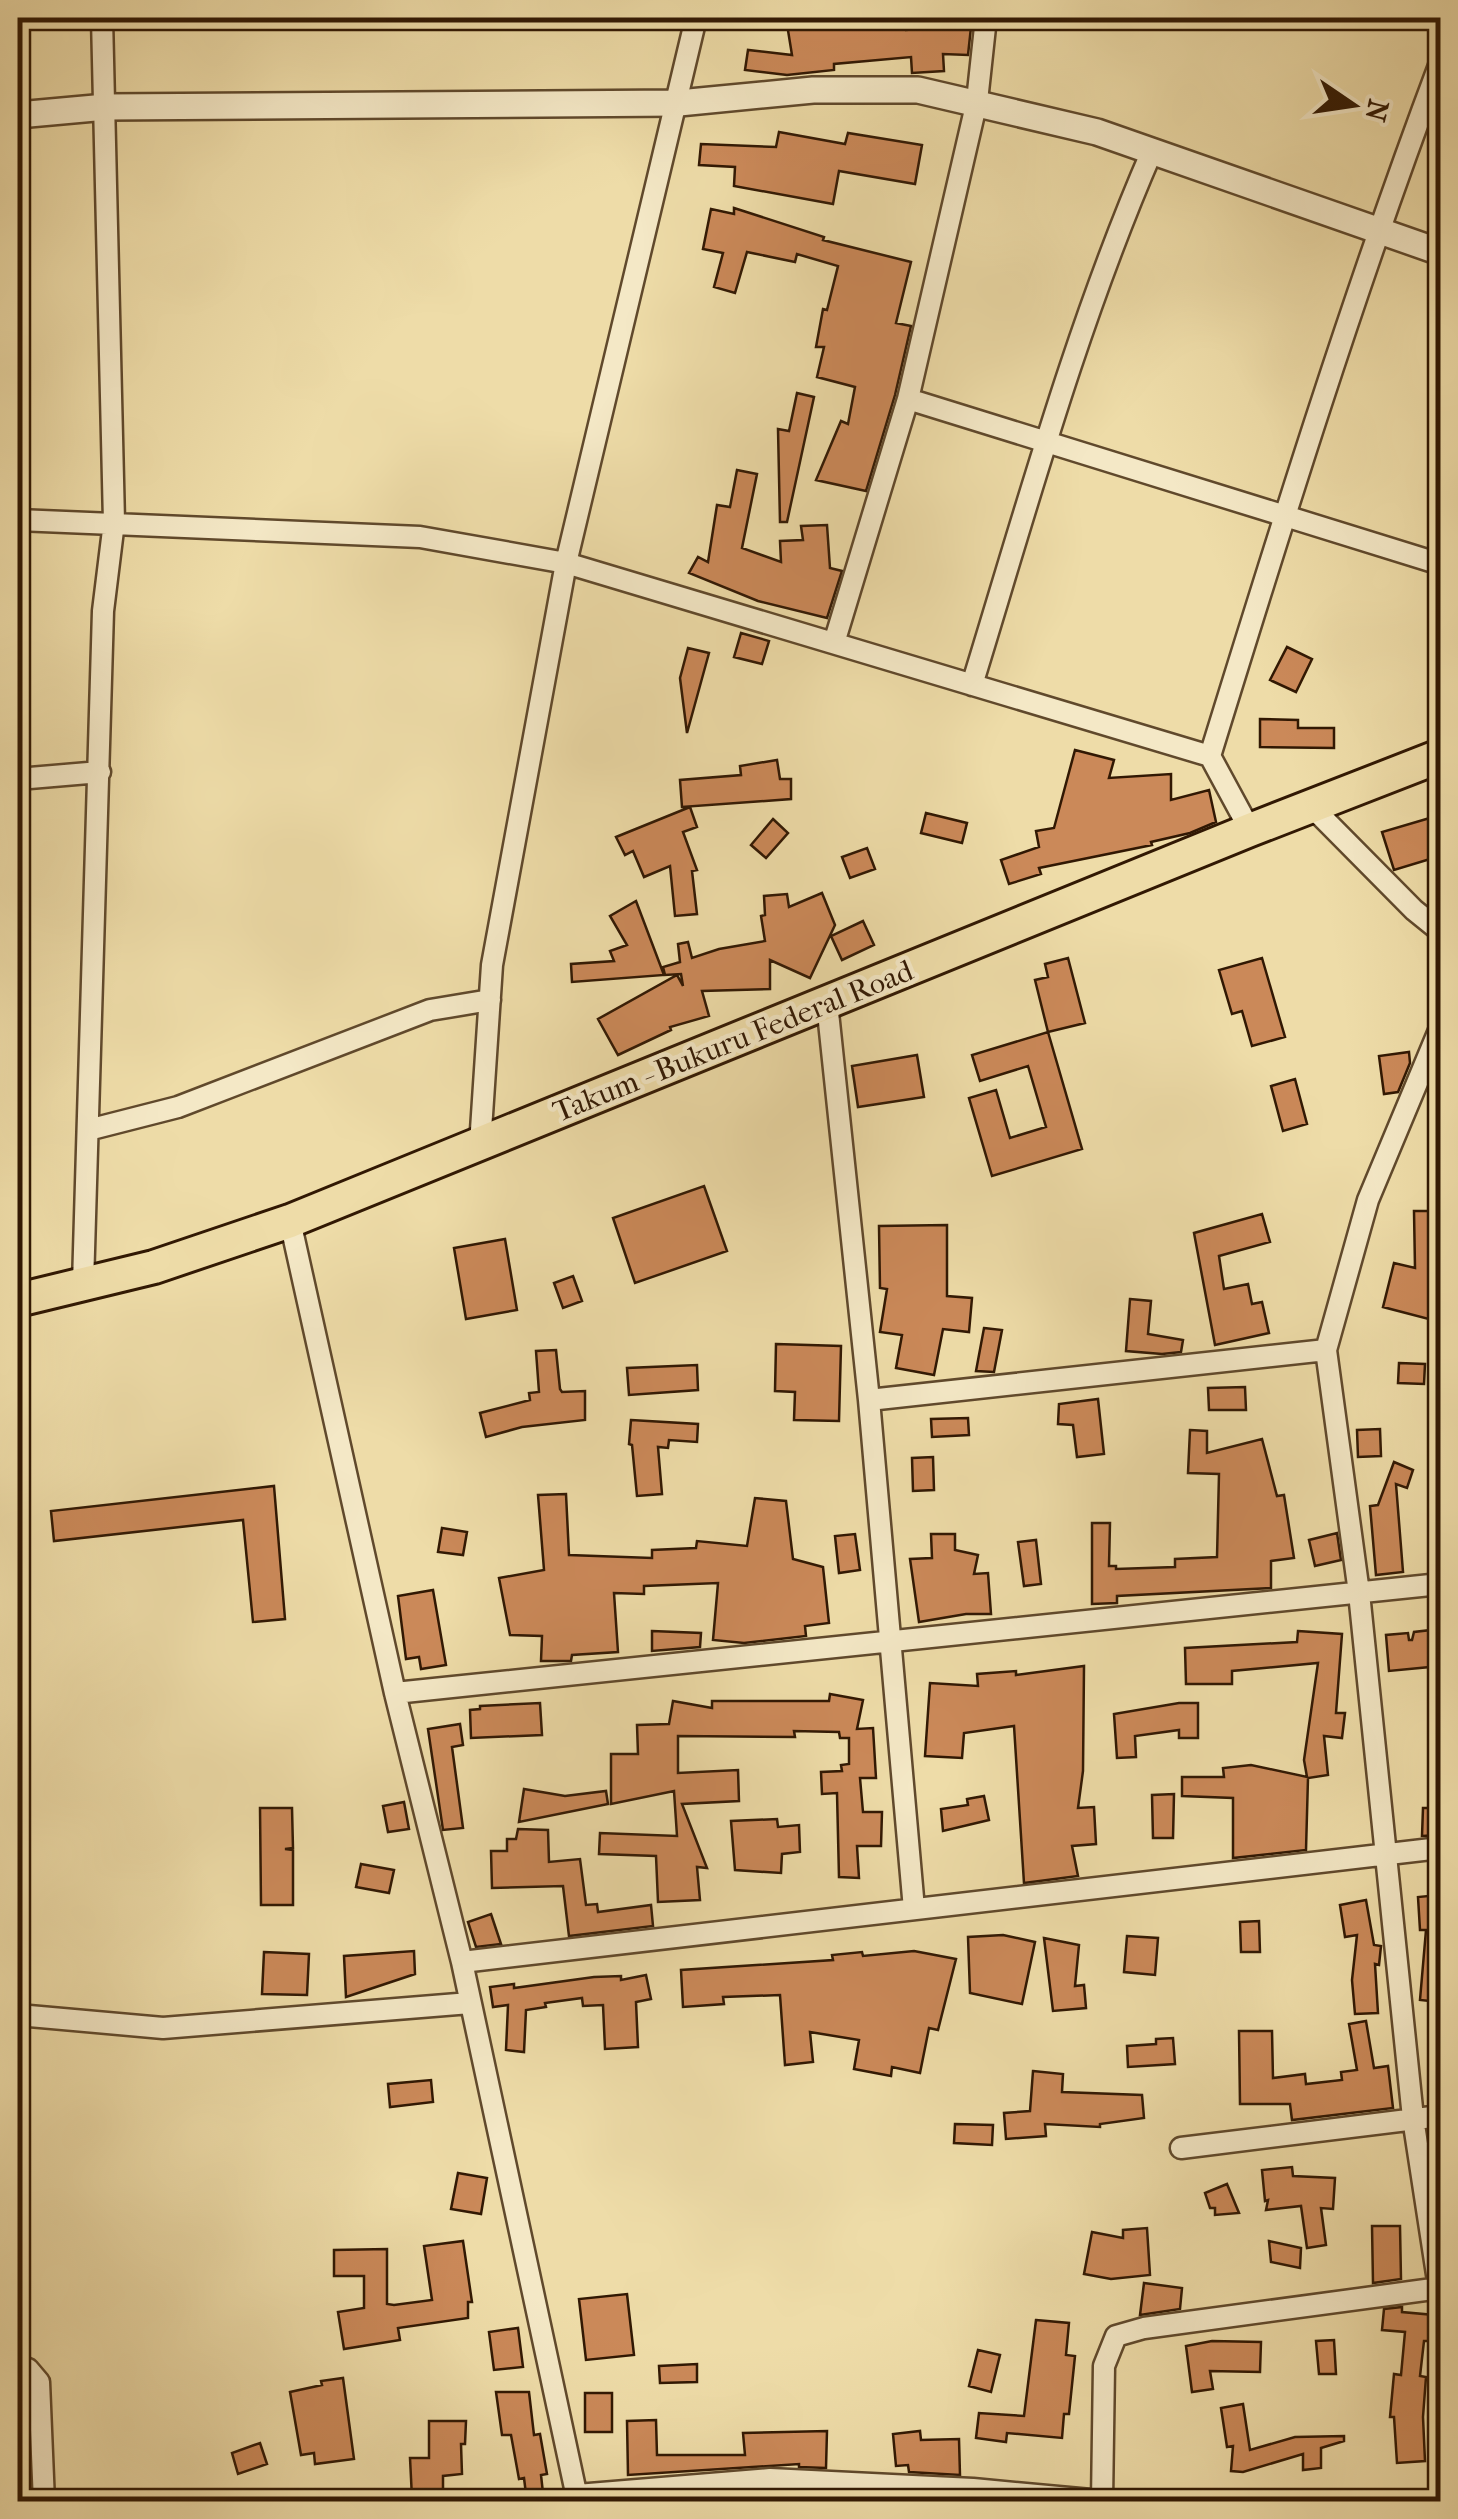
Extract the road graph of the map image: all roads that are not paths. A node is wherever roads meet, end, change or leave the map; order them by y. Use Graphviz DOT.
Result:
graph roads {
  1 [pos="102,18"];
  2 [pos="696,18"];
  3 [pos="986,18"];
  4 [pos="1440,64"];
  5 [pos="678,102"];
  6 [pos="977,102"];
  7 [pos="106,107"];
  8 [pos="18,115"];
  9 [pos="1152,152"];
  10 [pos="1378,230"];
  11 [pos="1440,252"];
  12 [pos="908,399"];
  13 [pos="1046,442"];
  14 [pos="1284,516"];
  15 [pos="18,520"];
  16 [pos="114,522"];
  17 [pos="566,563"];
  18 [pos="1440,564"];
  19 [pos="834,643"];
  20 [pos="972,684"];
  21 [pos="1210,756"];
  22 [pos="1440,756"];
  23 [pos="100,772"];
  24 [pos="18,779"];
  25 [pos="1312,806"];
  26 [pos="1250,830"];
  27 [pos="1440,931"];
  28 [pos="490,1000"];
  29 [pos="826,1003"];
  30 [pos="1440,1028"];
  31 [pos="88,1130"];
  32 [pos="480,1145"];
  33 [pos="290,1221"];
  34 [pos="83,1284"];
  35 [pos="18,1300"];
  36 [pos="1326,1350"];
  37 [pos="868,1400"];
  38 [pos="1440,1584"];
  39 [pos="1360,1594"];
  40 [pos="890,1641"];
  41 [pos="395,1693"];
  42 [pos="1440,1848"];
  43 [pos="1386,1852"];
  44 [pos="914,1909"];
  45 [pos="462,1962"];
  46 [pos="470,2003"];
  47 [pos="18,2016"];
  48 [pos="1440,2116"];
  49 [pos="1413,2118"];
  50 [pos="1180,2148"];
  51 [pos="1440,2291"];
  52 [pos="18,2366"];
  53 [pos="973,2495"];
  54 [pos="577,2498"];
  55 [pos="44,2502"];
  1 -- 7 [label="street"];
  2 -- 5 [label="street"];
  3 -- 6 [label="street"];
  4 -- 10 [label="street"];
  5 -- 6 [label="street"];
  5 -- 7 [label="street"];
  5 -- 17 [label="street"];
  6 -- 9 [label="street"];
  6 -- 12 [label="street"];
  7 -- 8 [label="street"];
  7 -- 16 [label="street"];
  9 -- 10 [label="street"];
  9 -- 13 [label="street"];
  10 -- 11 [label="street"];
  10 -- 14 [label="street"];
  12 -- 13 [label="street"];
  12 -- 19 [label="street"];
  13 -- 14 [label="street"];
  13 -- 20 [label="street"];
  14 -- 18 [label="street"];
  14 -- 21 [label="street"];
  15 -- 16 [label="street"];
  16 -- 17 [label="street"];
  16 -- 23 [label="street"];
  17 -- 19 [label="street"];
  17 -- 28 [label="street"];
  19 -- 20 [label="street"];
  20 -- 21 [label="street"];
  21 -- 26 [label="street"];
  22 -- 25 [label="main road, Takum - Bukuru Federal Road"];
  23 -- 24 [label="street"];
  23 -- 31 [label="street"];
  25 -- 26 [label="main road, Takum - Bukuru Federal Road"];
  25 -- 27 [label="street"];
  26 -- 29 [label="main road, Takum - Bukuru Federal Road"];
  28 -- 31 [label="street"];
  28 -- 32 [label="street"];
  29 -- 32 [label="main road, Takum - Bukuru Federal Road"];
  29 -- 37 [label="street"];
  30 -- 36 [label="street"];
  31 -- 34 [label="street"];
  32 -- 33 [label="main road, Takum - Bukuru Federal Road"];
  33 -- 34 [label="main road, Takum - Bukuru Federal Road"];
  33 -- 41 [label="street"];
  34 -- 35 [label="main road, Takum - Bukuru Federal Road"];
  36 -- 37 [label="street"];
  36 -- 39 [label="street"];
  37 -- 40 [label="street"];
  38 -- 39 [label="street"];
  39 -- 40 [label="street"];
  39 -- 43 [label="street"];
  40 -- 41 [label="street"];
  40 -- 44 [label="street"];
  41 -- 45 [label="street"];
  42 -- 43 [label="street"];
  43 -- 44 [label="street"];
  43 -- 49 [label="street"];
  44 -- 45 [label="street"];
  45 -- 46 [label="street"];
  46 -- 47 [label="street"];
  46 -- 54 [label="street"];
  48 -- 49 [label="street"];
  49 -- 50 [label="street"];
  49 -- 51 [label="street"];
  51 -- 53 [label="street"];
  52 -- 55 [label="street"];
  53 -- 54 [label="street"];
}
